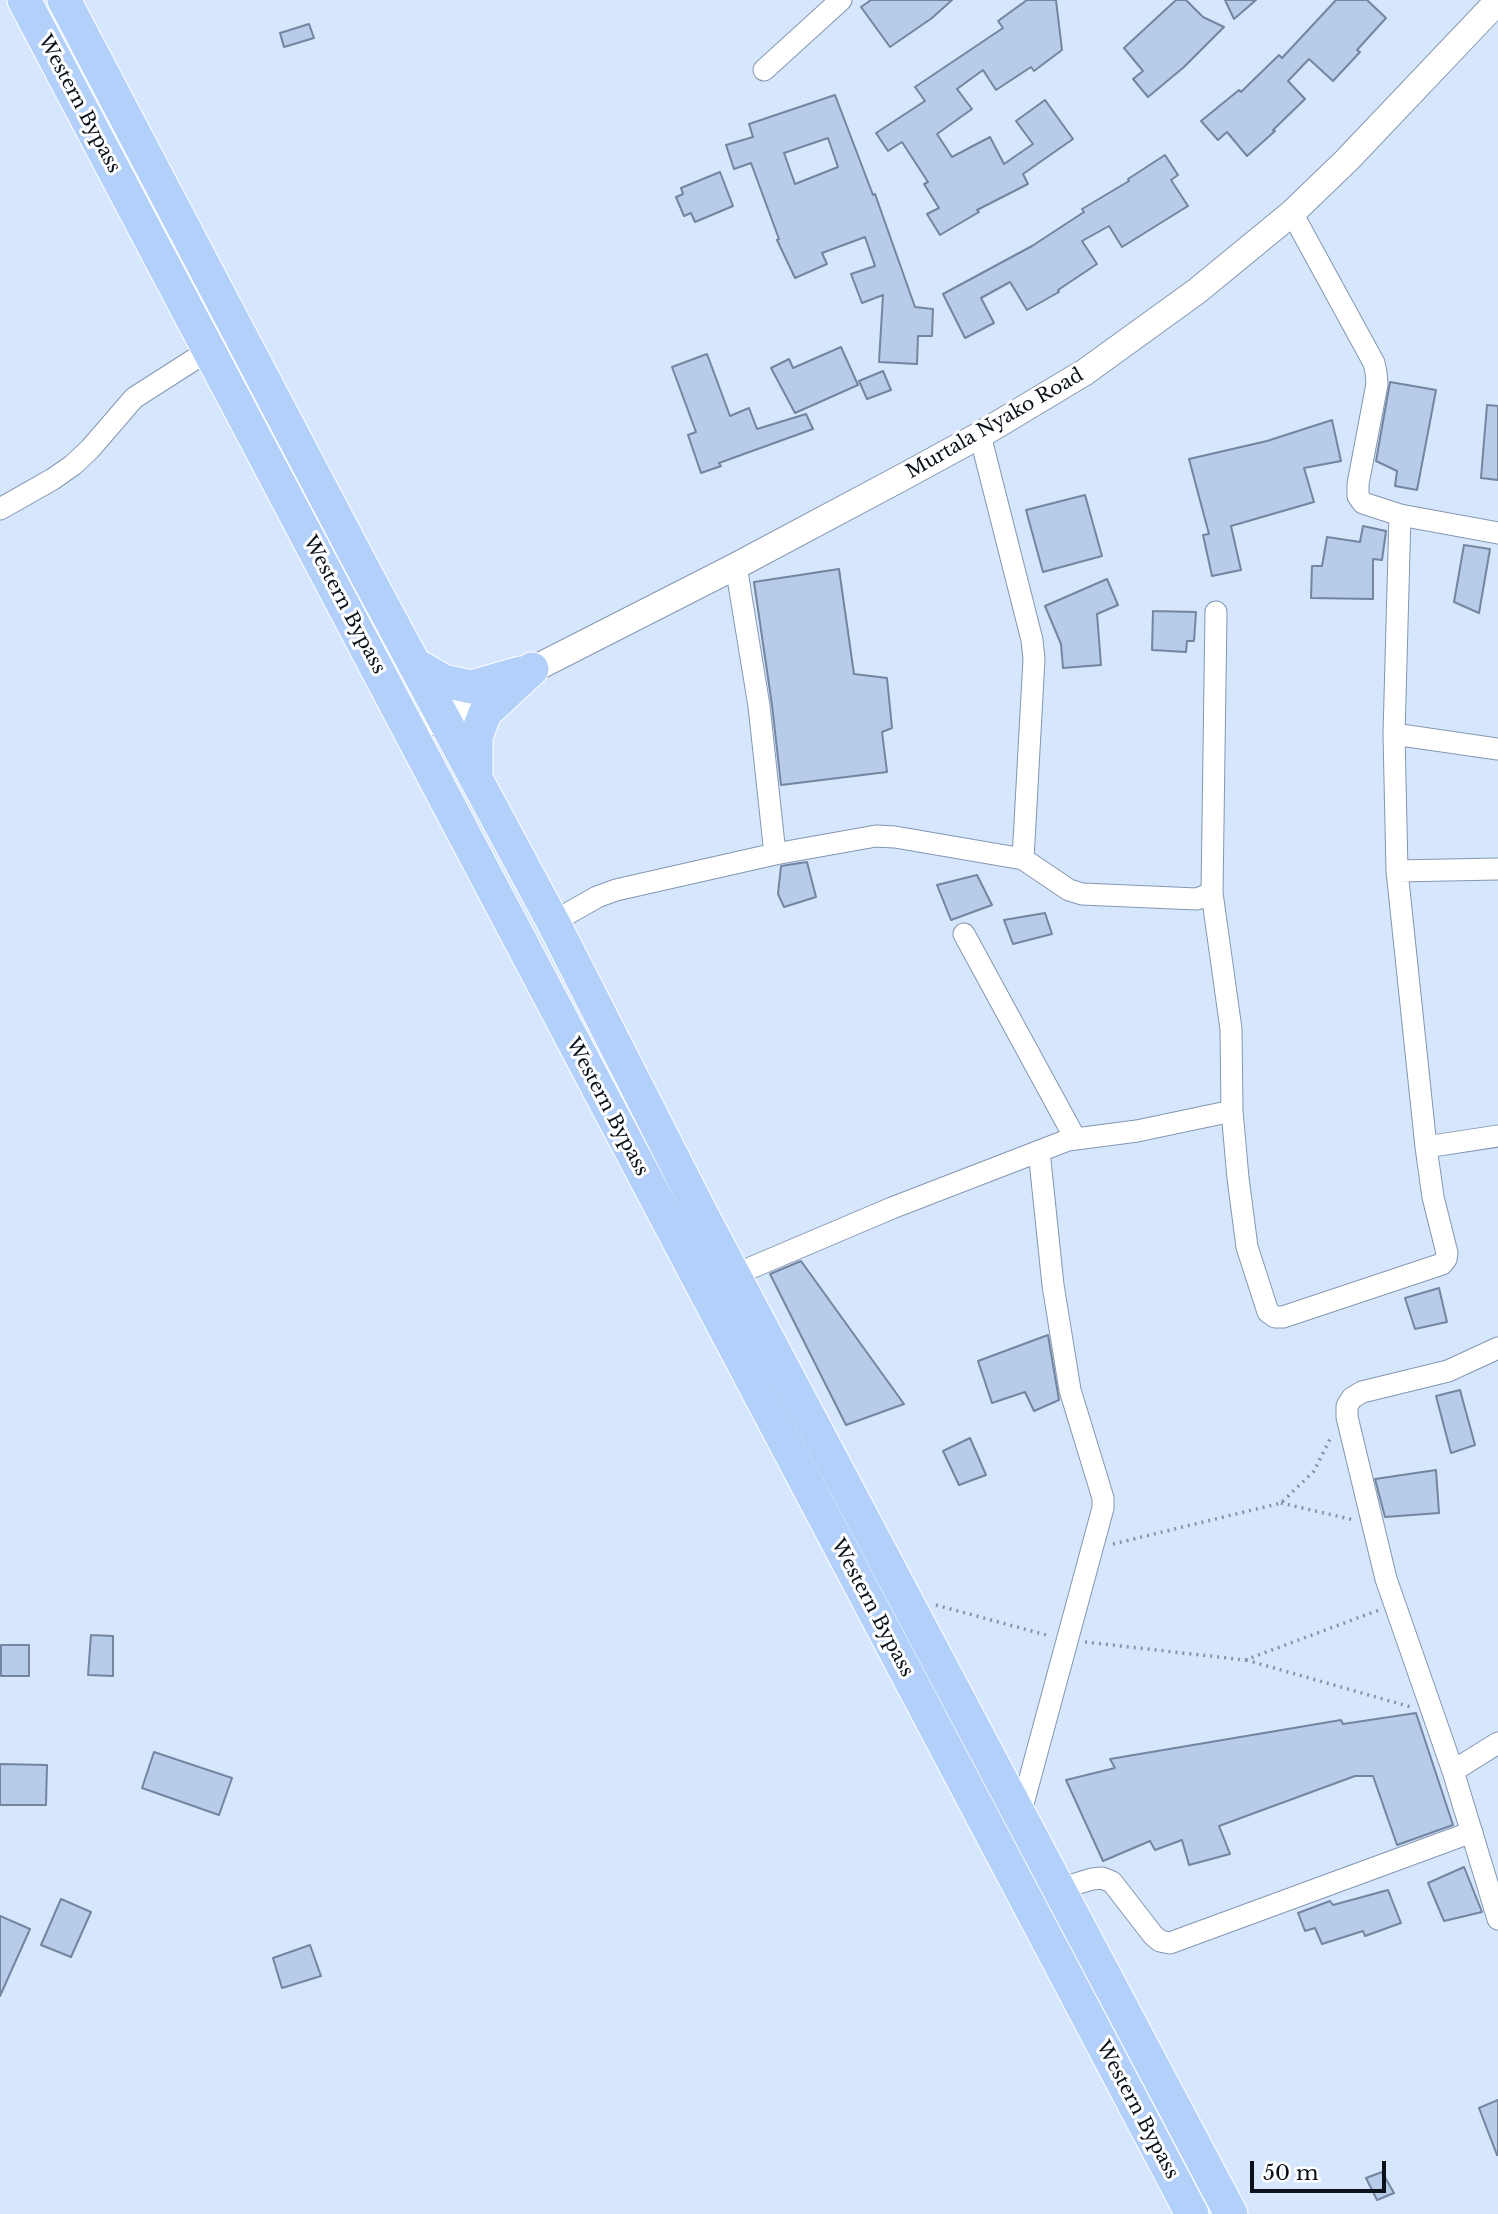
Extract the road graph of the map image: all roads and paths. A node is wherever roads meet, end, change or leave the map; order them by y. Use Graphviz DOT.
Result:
graph roads {
  1 [pos="24,0"];
  2 [pos="64,0"];
  3 [pos="841,0"];
  4 [pos="1498,1"];
  5 [pos="764,70"];
  6 [pos="1292,213"];
  7 [pos="209,350"];
  8 [pos="980,435"];
  9 [pos="0,509"];
  10 [pos="1400,515"];
  11 [pos="1498,533"];
  12 [pos="736,566"];
  13 [pos="1216,612"];
  14 [pos="414,664"];
  15 [pos="532,669"];
  16 [pos="441,715"];
  17 [pos="410,732"];
  18 [pos="1394,734"];
  19 [pos="1498,749"];
  20 [pos="476,780"];
  21 [pos="775,854"];
  22 [pos="1023,859"];
  23 [pos="1498,869"];
  24 [pos="1397,871"];
  25 [pos="1212,893"];
  26 [pos="553,922"];
  27 [pos="964,934"];
  28 [pos="1232,1111"];
  29 [pos="1498,1136"];
  30 [pos="1075,1138"];
  31 [pos="1426,1147"];
  32 [pos="1039,1151"];
  33 [pos="734,1276"];
  34 [pos="1498,1348"];
  35 [pos="1348,1406"];
  36 [pos="1281,1503"];
  37 [pos="1373,1525"];
  38 [pos="1094,1549"];
  39 [pos="905,1597"];
  40 [pos="1394,1605"];
  41 [pos="1068,1641"];
  42 [pos="1245,1660"];
  43 [pos="1433,1714"];
  44 [pos="1498,1743"];
  45 [pos="1453,1771"];
  46 [pos="1020,1815"];
  47 [pos="1472,1832"];
  48 [pos="1059,1889"];
  49 [pos="1498,1919"];
  50 [pos="1192,2214"];
  51 [pos="1231,2214"];
  1 -- 7 [label="main road, Western Bypass"];
  2 -- 14 [label="main road, Western Bypass"];
  3 -- 5 [label="street"];
  4 -- 6 [label="street, Murtala Nyako Road"];
  6 -- 8 [label="street, Murtala Nyako Road"];
  6 -- 10 [label="street"];
  7 -- 9 [label="street"];
  7 -- 17 [label="main road, Western Bypass"];
  8 -- 12 [label="street, Murtala Nyako Road"];
  8 -- 22 [label="street"];
  10 -- 11 [label="street"];
  10 -- 18 [label="street"];
  12 -- 15 [label="street, Murtala Nyako Road"];
  12 -- 21 [label="street"];
  13 -- 25 [label="street"];
  14 -- 15 [label="main road"];
  14 -- 16 [label="main road, Western Bypass"];
  15 -- 16 [label="street, Murtala Nyako Road"];
  15 -- 20 [label="main road"];
  16 -- 17 [label="street, Murtala Nyako Road"];
  16 -- 20 [label="main road, Western Bypass"];
  17 -- 50 [label="main road, Western Bypass"];
  18 -- 19 [label="street"];
  18 -- 24 [label="street"];
  20 -- 26 [label="main road, Western Bypass"];
  21 -- 22 [label="street"];
  21 -- 26 [label="street"];
  22 -- 25 [label="street"];
  23 -- 24 [label="street"];
  24 -- 31 [label="street"];
  25 -- 28 [label="street"];
  26 -- 33 [label="main road, Western Bypass"];
  27 -- 30 [label="street"];
  28 -- 30 [label="street"];
  28 -- 31 [label="street"];
  29 -- 31 [label="street"];
  30 -- 32 [label="street"];
  32 -- 33 [label="street"];
  32 -- 38 [label="street"];
  33 -- 39 [label="main road, Western Bypass"];
  34 -- 35 [label="street"];
  35 -- 36 [label="path"];
  35 -- 37 [label="street"];
  36 -- 37 [label="path"];
  36 -- 38 [label="path"];
  37 -- 40 [label="street"];
  38 -- 41 [label="street"];
  39 -- 41 [label="path"];
  39 -- 46 [label="main road, Western Bypass"];
  40 -- 42 [label="path"];
  40 -- 43 [label="street"];
  41 -- 42 [label="path"];
  41 -- 46 [label="street"];
  42 -- 43 [label="path"];
  43 -- 45 [label="street"];
  44 -- 45 [label="street"];
  45 -- 47 [label="street"];
  46 -- 48 [label="main road, Western Bypass"];
  47 -- 48 [label="street"];
  47 -- 49 [label="street"];
  48 -- 51 [label="main road, Western Bypass"];
}
